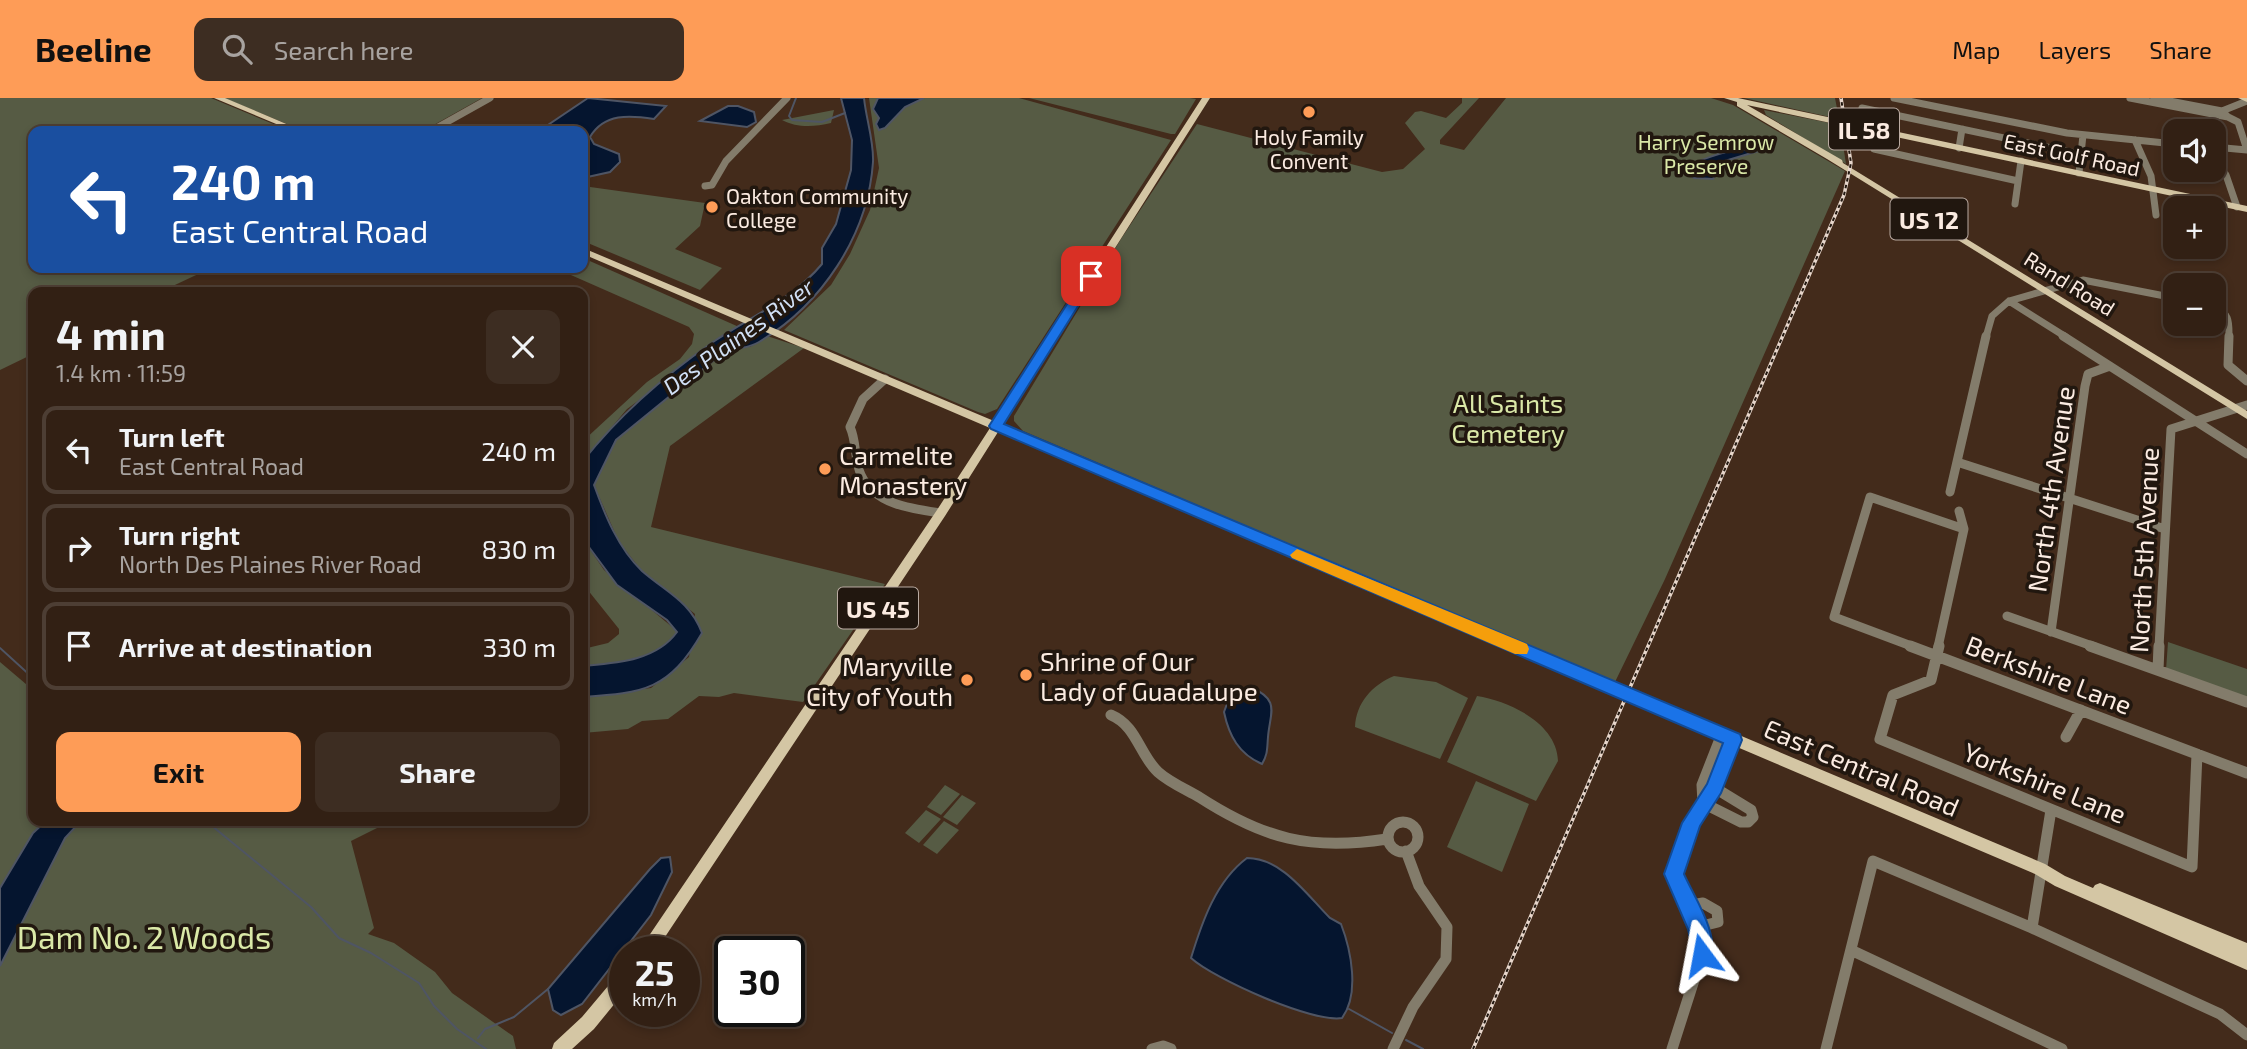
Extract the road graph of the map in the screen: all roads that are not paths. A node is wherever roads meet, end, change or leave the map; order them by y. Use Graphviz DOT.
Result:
graph roads {
  1 [pos="218,98"];
  2 [pos="490,98"];
  3 [pos="787,98"];
  4 [pos="1206,98"];
  5 [pos="1729,98"];
  6 [pos="1894,98"];
  7 [pos="2130,98"];
  8 [pos="2154,98"];
  9 [pos="2242,98"];
  10 [pos="2247,101"];
  11 [pos="1774,108"];
  12 [pos="1862,108"];
  13 [pos="2222,111"];
  14 [pos="1797,113"];
  15 [pos="1762,117"];
  16 [pos="2228,117"];
  17 [pos="287,126"];
  18 [pos="440,126"];
  19 [pos="1962,129"];
  20 [pos="2083,135"];
  21 [pos="2135,140"];
  22 [pos="2163,143"];
  23 [pos="1959,148"];
  24 [pos="2226,148"];
  25 [pos="1874,149"];
  26 [pos="2247,150"];
  27 [pos="2080,154"];
  28 [pos="2021,161"];
  29 [pos="2079,173"];
  30 [pos="2226,175"];
  31 [pos="2018,181"];
  32 [pos="705,186"];
  33 [pos="2155,190"];
  34 [pos="2015,204"];
  35 [pos="2242,208"];
  36 [pos="2156,215"];
  37 [pos="588,253"];
  38 [pos="2043,289"];
  39 [pos="2163,295"];
  40 [pos="2009,301"];
  41 [pos="2226,313"];
  42 [pos="746,320"];
  43 [pos="2110,366"];
  44 [pos="885,379"];
  45 [pos="2247,381"];
  46 [pos="2247,405"];
  47 [pos="2235,408"];
  48 [pos="2247,416"];
  49 [pos="2194,420"];
  50 [pos="996,426"];
  51 [pos="2247,454"];
  52 [pos="1957,461"];
  53 [pos="1950,492"];
  54 [pos="2069,498"];
  55 [pos="1959,511"];
  56 [pos="941,513"];
  57 [pos="1964,529"];
  58 [pos="2165,529"];
  59 [pos="2007,616"];
  60 [pos="2051,632"];
  61 [pos="1937,656"];
  62 [pos="2158,670"];
  63 [pos="2247,702"];
  64 [pos="2081,710"];
  65 [pos="1111,715"];
  66 [pos="1727,737"];
  67 [pos="2066,737"];
  68 [pos="2197,754"];
  69 [pos="2247,773"];
  70 [pos="1715,788"];
  71 [pos="1703,803"];
  72 [pos="2051,810"];
  73 [pos="1387,839"];
  74 [pos="1406,851"];
  75 [pos="2040,869"];
  76 [pos="1686,906"];
  77 [pos="1698,927"];
  78 [pos="2032,928"];
  79 [pos="657,936"];
  80 [pos="1853,951"];
  81 [pos="2247,951"];
  82 [pos="2247,962"];
  83 [pos="609,997"];
  84 [pos="2247,1035"];
  85 [pos="560,1049"];
  86 [pos="1152,1049"];
  87 [pos="1171,1049"];
  88 [pos="1394,1049"];
  89 [pos="1672,1049"];
  90 [pos="1826,1049"];
  91 [pos="2062,1049"];
  1 -- 17 [label="main road"];
  2 -- 18 [label="street"];
  3 -- 32 [label="street"];
  4 -- 50 [label="main road, US 45"];
  5 -- 11 [label="main road, East Golf Road / IL 58"];
  5 -- 15 [label="main road, Rand Road / US 12"];
  6 -- 20 [label="street"];
  7 -- 16 [label="street"];
  8 -- 13 [label="street"];
  9 -- 10 [label="main road"];
  10 -- 13 [label="street"];
  11 -- 14 [label="main road, East Golf Road / IL 58"];
  11 -- 15 [label="main road"];
  12 -- 19 [label="street"];
  13 -- 16 [label="street"];
  14 -- 23 [label="main road, East Golf Road / IL 58"];
  15 -- 38 [label="main road, Rand Road / US 12"];
  16 -- 26 [label="street"];
  19 -- 23 [label="street"];
  19 -- 27 [label="street"];
  20 -- 21 [label="street"];
  20 -- 27 [label="street"];
  21 -- 22 [label="street"];
  21 -- 33 [label="street"];
  23 -- 28 [label="main road, East Golf Road / IL 58"];
  24 -- 26 [label="street"];
  25 -- 31 [label="street"];
  27 -- 29 [label="street"];
  28 -- 29 [label="main road, East Golf Road / IL 58"];
  28 -- 31 [label="street"];
  29 -- 33 [label="main road, East Golf Road / IL 58"];
  30 -- 35 [label="street"];
  31 -- 34 [label="street"];
  33 -- 35 [label="main road, East Golf Road / IL 58"];
  33 -- 36 [label="street"];
  37 -- 42 [label="main road, East Central Road"];
  38 -- 39 [label="street"];
  38 -- 40 [label="street"];
  38 -- 47 [label="main road, Rand Road / US 12"];
  40 -- 43 [label="street"];
  40 -- 52 [label="street"];
  41 -- 45 [label="street"];
  42 -- 44 [label="main road, East Central Road"];
  43 -- 49 [label="street"];
  43 -- 54 [label="street, North 4th Avenue"];
  44 -- 50 [label="main road, East Central Road"];
  44 -- 56 [label="street"];
  46 -- 47 [label="street, North 5th Avenue"];
  47 -- 48 [label="main road, Rand Road / US 12"];
  47 -- 49 [label="street, North 5th Avenue"];
  49 -- 51 [label="street"];
  49 -- 58 [label="street, North 5th Avenue"];
  50 -- 56 [label="main road, US 45"];
  50 -- 66 [label="main road, East Central Road"];
  52 -- 53 [label="street"];
  52 -- 54 [label="street"];
  54 -- 58 [label="street"];
  54 -- 60 [label="street, North 4th Avenue"];
  55 -- 57 [label="street"];
  56 -- 79 [label="main road, US 45"];
  57 -- 61 [label="street"];
  57 -- 61 [label="street, Berkshire Lane"];
  58 -- 62 [label="street, North 5th Avenue"];
  59 -- 60 [label="street"];
  60 -- 62 [label="street"];
  61 -- 64 [label="street, Berkshire Lane"];
  61 -- 72 [label="street, Yorkshire Lane"];
  62 -- 63 [label="street"];
  64 -- 67 [label="street"];
  64 -- 68 [label="street, Berkshire Lane"];
  65 -- 73 [label="street"];
  66 -- 70 [label="street"];
  66 -- 71 [label="street"];
  66 -- 75 [label="main road, East Central Road"];
  68 -- 69 [label="street, Berkshire Lane"];
  68 -- 72 [label="street, Yorkshire Lane"];
  70 -- 71 [label="street"];
  70 -- 71 [label="street"];
  71 -- 76 [label="street"];
  72 -- 75 [label="street"];
  73 -- 74 [label="street"];
  73 -- 74 [label="street"];
  74 -- 88 [label="street"];
  75 -- 78 [label="street"];
  75 -- 81 [label="main road, East Central Road"];
  75 -- 82 [label="main road, East Central Road"];
  76 -- 77 [label="street"];
  76 -- 77 [label="street"];
  77 -- 89 [label="street"];
  78 -- 80 [label="street"];
  78 -- 84 [label="street"];
  80 -- 90 [label="street"];
  80 -- 91 [label="street"];
  83 -- 85 [label="main road"];
  86 -- 87 [label="street"];
}
